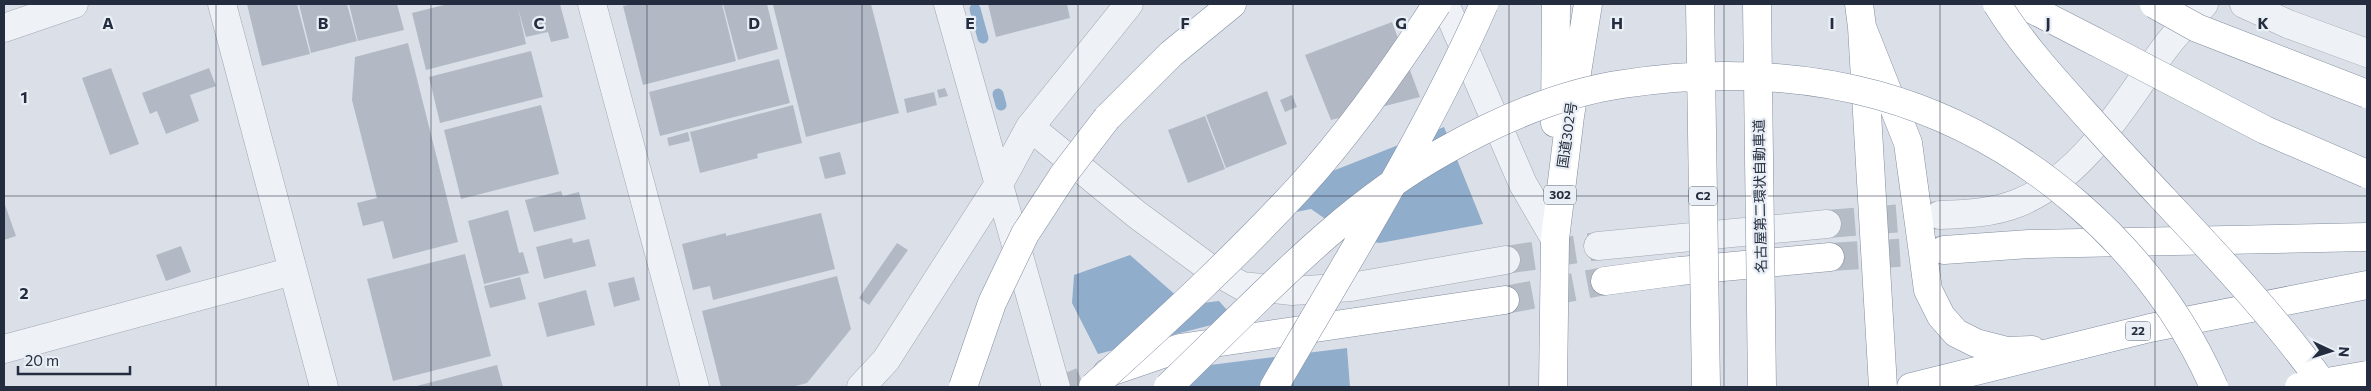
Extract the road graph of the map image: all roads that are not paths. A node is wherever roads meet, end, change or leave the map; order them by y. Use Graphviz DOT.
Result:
graph roads {
  1 [pos="74,4"];
  2 [pos="222,4"];
  3 [pos="592,4"];
  4 [pos="948,4"];
  5 [pos="1130,4"];
  6 [pos="1232,4"];
  7 [pos="1437,4"];
  8 [pos="1445,4"];
  9 [pos="1484,4"];
  10 [pos="1556,4"];
  11 [pos="1588,4"];
  12 [pos="1700,4"];
  13 [pos="1757,4"];
  14 [pos="1997,4"];
  15 [pos="2022,4"];
  16 [pos="2154,4"];
  17 [pos="2204,4"];
  18 [pos="2244,4"];
  19 [pos="2289,14"];
  20 [pos="1861,15"];
  21 [pos="4,28"];
  22 [pos="2367,53"];
  23 [pos="2367,94"];
  24 [pos="1030,127"];
  25 [pos="2367,174"];
  26 [pos="1000,182"];
  27 [pos="1940,214"];
  28 [pos="1826,224"];
  29 [pos="2367,237"];
  30 [pos="1555,239"];
  31 [pos="1598,246"];
  32 [pos="1944,250"];
  33 [pos="1830,257"];
  34 [pos="1506,260"];
  35 [pos="293,270"];
  36 [pos="1605,281"];
  37 [pos="2367,286"];
  38 [pos="1505,300"];
  39 [pos="2075,348"];
  40 [pos="4,349"];
  41 [pos="2367,375"];
  42 [pos="1077,385"];
  43 [pos="324,387"];
  44 [pos="695,387"];
  45 [pos="861,387"];
  46 [pos="963,387"];
  47 [pos="1168,387"];
  48 [pos="1274,387"];
  49 [pos="1553,387"];
  50 [pos="1706,387"];
  51 [pos="1762,387"];
  52 [pos="1883,387"];
  53 [pos="1911,387"];
  54 [pos="2214,387"];
  55 [pos="2299,387"];
  56 [pos="2325,387"];
  1 -- 21 [label="street"];
  2 -- 35 [label="street"];
  3 -- 44 [label="street"];
  4 -- 26 [label="street"];
  5 -- 24 [label="street"];
  6 -- 46 [label="highway, bridge"];
  7 -- 42 [label="highway, bridge"];
  8 -- 30 [label="street"];
  9 -- 48 [label="highway, bridge"];
  10 -- 30 [label="highway"];
  11 -- 30 [label="highway, 国道302号 / 302"];
  12 -- 50 [label="highway, C2, bridge"];
  13 -- 51 [label="highway, 名古屋第二環状自動車道, bridge"];
  14 -- 56 [label="highway, bridge"];
  15 -- 25 [label="highway, bridge"];
  16 -- 23 [label="highway, bridge"];
  17 -- 27 [label="street"];
  18 -- 19 [label="street"];
  19 -- 22 [label="street"];
  20 -- 39 [label="highway"];
  20 -- 52 [label="highway"];
  24 -- 26 [label="street"];
  24 -- 34 [label="street"];
  26 -- 42 [label="street"];
  26 -- 45 [label="street"];
  28 -- 31 [label="street"];
  29 -- 32 [label="highway"];
  30 -- 49 [label="highway, 国道302号 / 302"];
  33 -- 36 [label="highway"];
  35 -- 40 [label="street"];
  35 -- 43 [label="street"];
  37 -- 39 [label="highway, 22"];
  38 -- 42 [label="highway"];
  39 -- 53 [label="highway, 22"];
  41 -- 55 [label="highway, bridge"];
  47 -- 54 [label="highway, bridge"];
}
